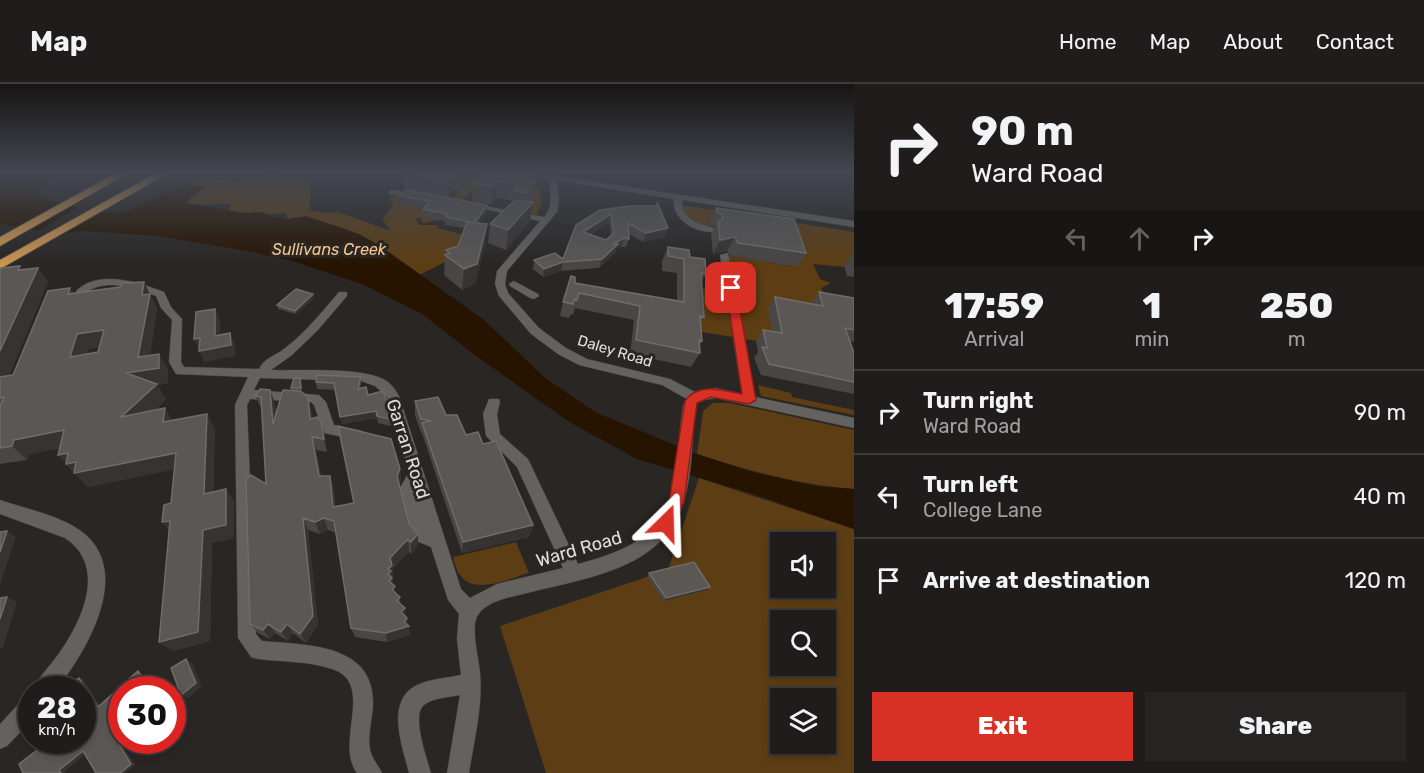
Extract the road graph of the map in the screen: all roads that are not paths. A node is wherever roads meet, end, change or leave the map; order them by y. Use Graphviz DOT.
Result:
graph roads {
  1 [pos="68,203"];
  2 [pos="101,203"];
  3 [pos="103,203"];
  4 [pos="464,203"];
  5 [pos="555,203"];
  6 [pos="678,203"];
  7 [pos="718,203"];
  8 [pos="723,204"];
  9 [pos="99,205"];
  10 [pos="547,220"];
  11 [pos="854,224"];
  12 [pos="711,230"];
  13 [pos="39,239"];
  14 [pos="0,242"];
  15 [pos="725,255"];
  16 [pos="0,258"];
  17 [pos="0,265"];
  18 [pos="518,283"];
  19 [pos="500,284"];
  20 [pos="343,294"];
  21 [pos="84,295"];
  22 [pos="260,373"];
  23 [pos="246,395"];
  24 [pos="694,397"];
  25 [pos="749,400"];
  26 [pos="494,402"];
  27 [pos="854,423"];
  28 [pos="374,439"];
  29 [pos="0,507"];
  30 [pos="573,572"];
  31 [pos="469,611"];
  32 [pos="53,676"];
  33 [pos="471,683"];
  34 [pos="18,719"];
  35 [pos="0,739"];
  36 [pos="371,773"];
  37 [pos="420,773"];
  38 [pos="458,773"];
  1 -- 14 [label="highway"];
  2 -- 9 [label="highway"];
  3 -- 9 [label="highway"];
  4 -- 10 [label="street"];
  5 -- 10 [label="street"];
  6 -- 12 [label="street"];
  7 -- 8 [label="street"];
  8 -- 11 [label="street"];
  9 -- 13 [label="highway"];
  10 -- 19 [label="street"];
  13 -- 16 [label="highway"];
  13 -- 17 [label="highway"];
  15 -- 25 [label="street"];
  18 -- 19 [label="street"];
  19 -- 24 [label="street, Daley Road"];
  20 -- 22 [label="street"];
  21 -- 22 [label="street, Garran Road"];
  22 -- 23 [label="street"];
  22 -- 31 [label="street, Garran Road"];
  23 -- 28 [label="street"];
  23 -- 36 [label="street"];
  24 -- 25 [label="street"];
  24 -- 30 [label="street, Ward Road"];
  25 -- 27 [label="street"];
  26 -- 30 [label="street"];
  29 -- 32 [label="street"];
  30 -- 31 [label="street, Ward Road"];
  31 -- 33 [label="street"];
  33 -- 37 [label="street"];
  33 -- 38 [label="street"];
  34 -- 35 [label="street"];
}
